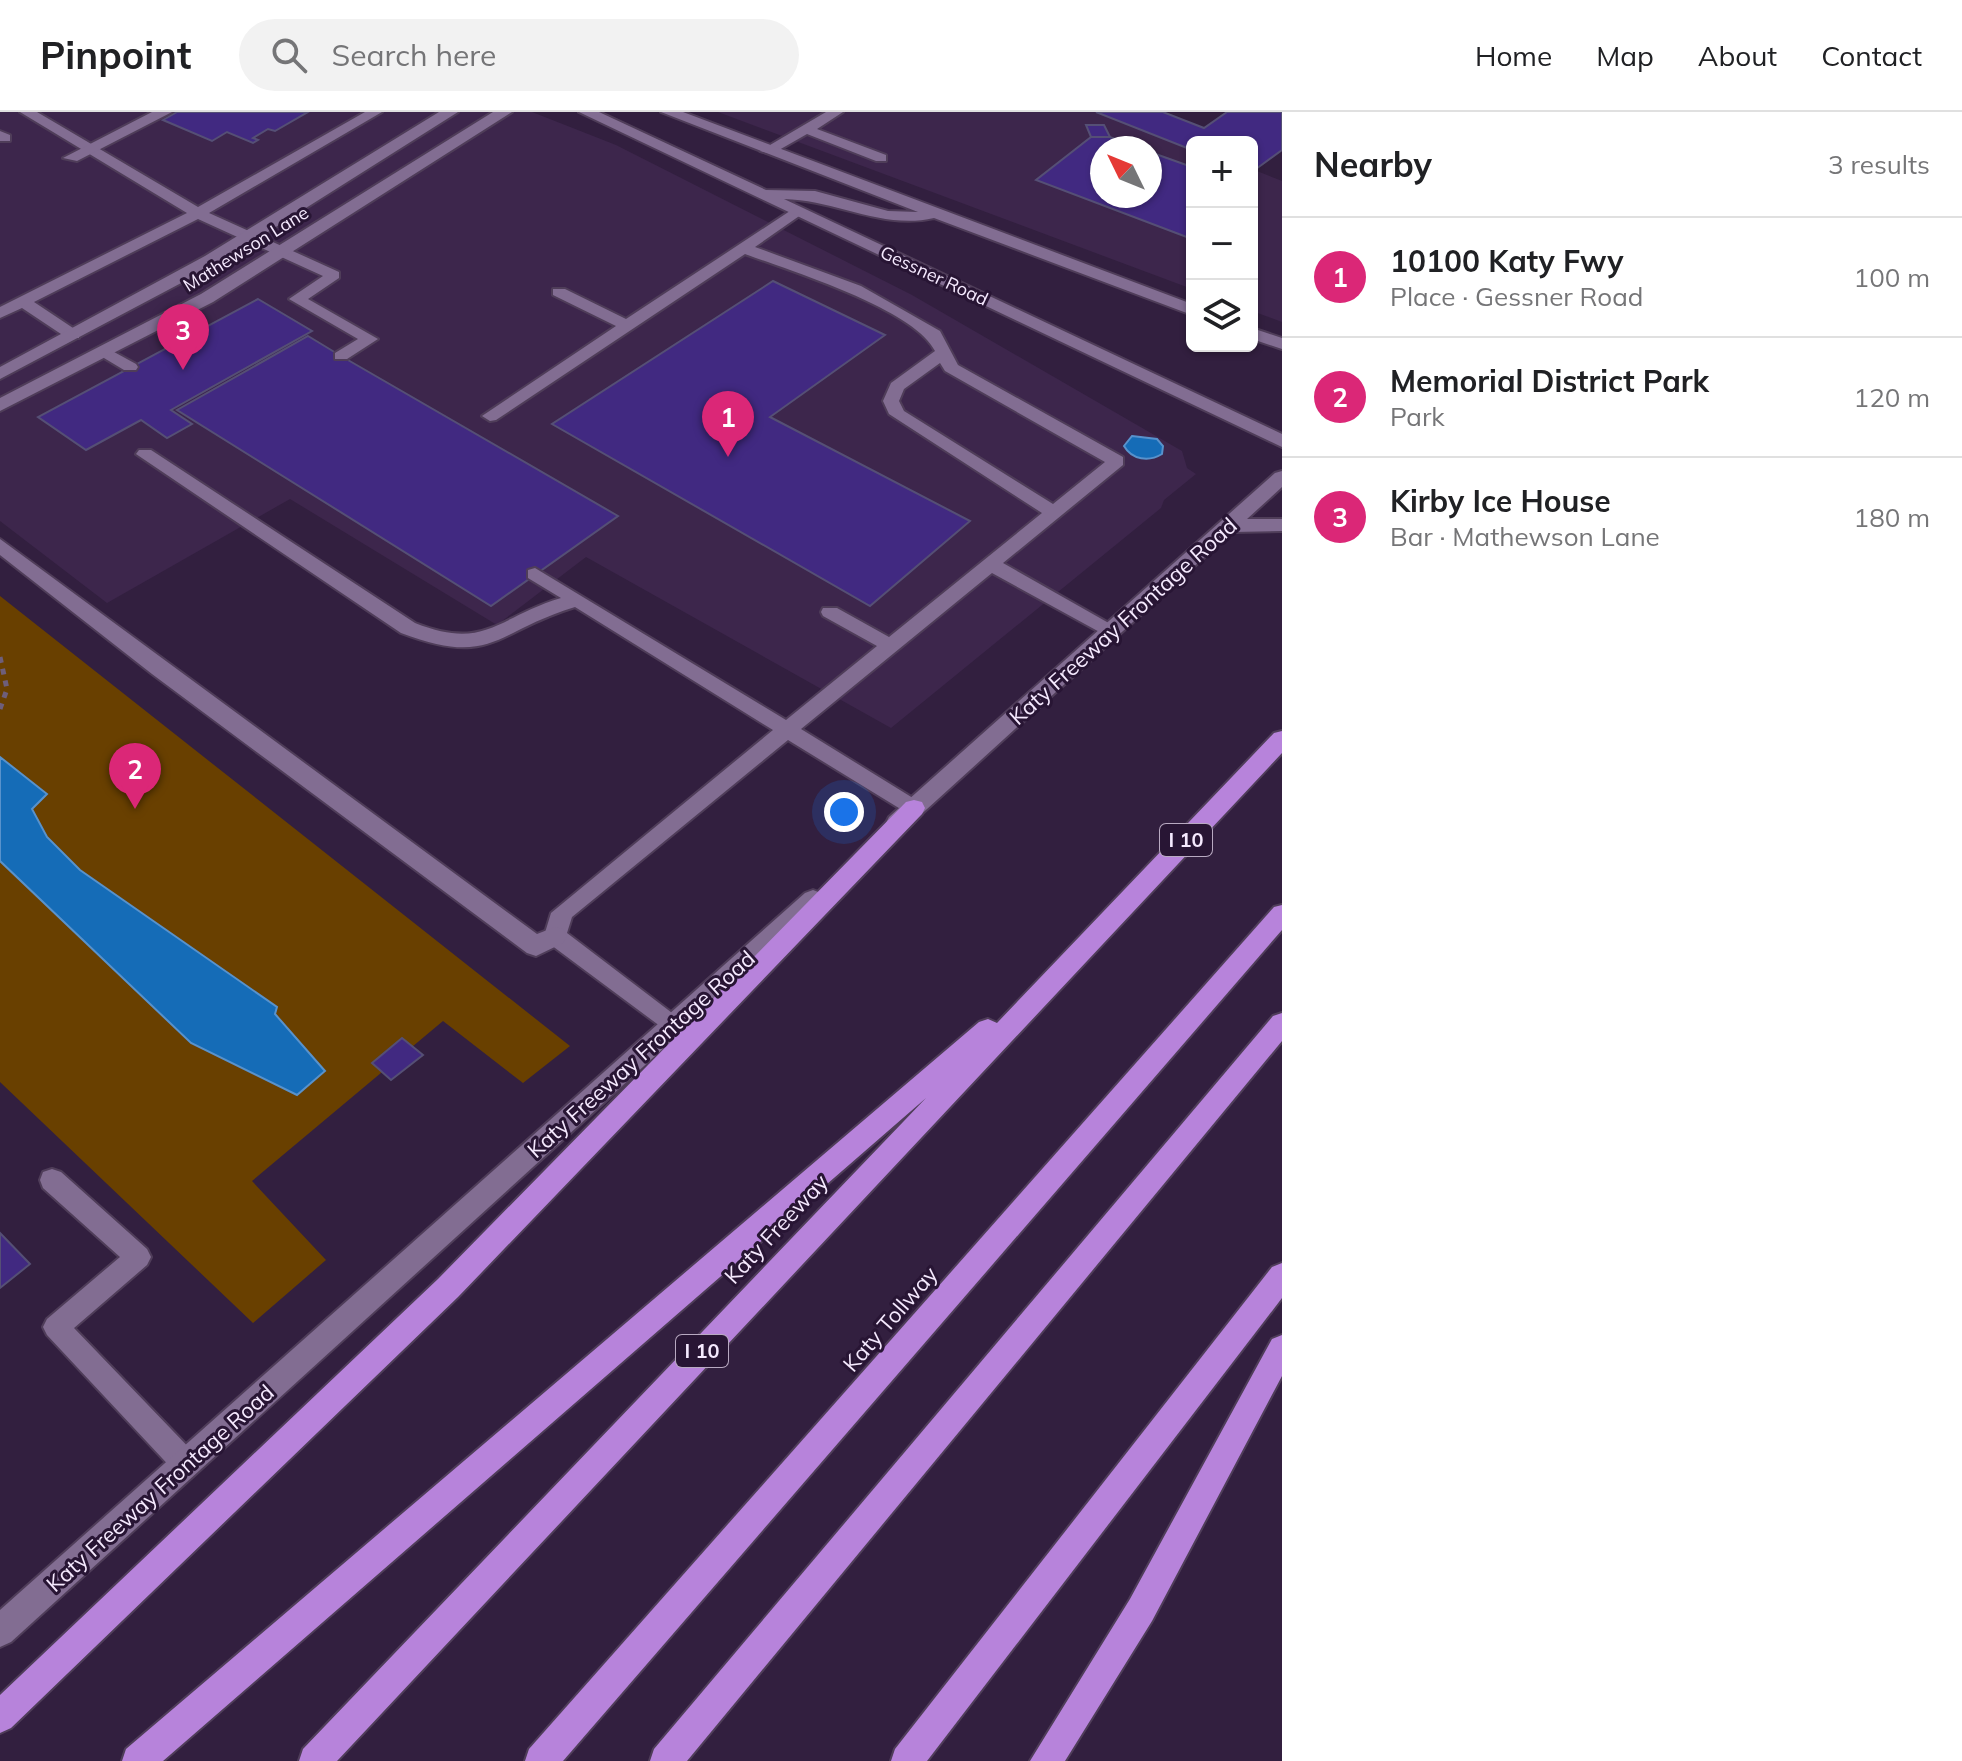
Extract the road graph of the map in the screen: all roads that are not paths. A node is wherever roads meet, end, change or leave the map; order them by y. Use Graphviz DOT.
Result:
graph roads {
  1 [pos="27,112"];
  2 [pos="164,112"];
  3 [pos="375,112"];
  4 [pos="450,112"];
  5 [pos="504,112"];
  6 [pos="587,112"];
  7 [pos="669,112"];
  8 [pos="836,112"];
  9 [pos="805,129"];
  10 [pos="90,149"];
  11 [pos="767,151"];
  12 [pos="71,158"];
  13 [pos="881,158"];
  14 [pos="760,194"];
  15 [pos="798,212"];
  16 [pos="933,212"];
  17 [pos="198,213"];
  18 [pos="251,236"];
  19 [pos="744,248"];
  20 [pos="281,251"];
  21 [pos="559,292"];
  22 [pos="22,301"];
  23 [pos="1186,304"];
  24 [pos="0,313"];
  25 [pos="627,325"];
  26 [pos="73,335"];
  27 [pos="1258,335"];
  28 [pos="1282,344"];
  29 [pos="105,352"];
  30 [pos="944,352"];
  31 [pos="341,356"];
  32 [pos="130,367"];
  33 [pos="0,374"];
  34 [pos="0,405"];
  35 [pos="490,416"];
  36 [pos="1282,441"];
  37 [pos="145,454"];
  38 [pos="1282,477"];
  39 [pos="1054,512"];
  40 [pos="1282,525"];
  41 [pos="1228,526"];
  42 [pos="0,545"];
  43 [pos="990,564"];
  44 [pos="535,574"];
  45 [pos="577,600"];
  46 [pos="830,612"];
  47 [pos="1112,630"];
  48 [pos="891,646"];
  49 [pos="789,731"];
  50 [pos="1282,739"];
  51 [pos="914,808"];
  52 [pos="1282,914"];
  53 [pos="555,936"];
  54 [pos="1089,941"];
  55 [pos="1282,1023"];
  56 [pos="672,1026"];
  57 [pos="52,1180"];
  58 [pos="1282,1276"];
  59 [pos="1282,1348"];
  60 [pos="186,1464"];
  61 [pos="3,1623"];
  62 [pos="0,1717"];
  63 [pos="138,1761"];
  64 [pos="315,1761"];
  65 [pos="541,1761"];
  66 [pos="666,1761"];
  67 [pos="907,1761"];
  68 [pos="1046,1761"];
  1 -- 10 [label="lane"];
  2 -- 10 [label="main road"];
  3 -- 17 [label="lane"];
  4 -- 18 [label="main road, Mathewson Lane"];
  5 -- 20 [label="main road, Mathewson Lane"];
  6 -- 14 [label="main road, Gessner Road"];
  7 -- 11 [label="main road"];
  8 -- 9 [label="lane"];
  9 -- 11 [label="lane"];
  9 -- 13 [label="lane"];
  10 -- 12 [label="main road"];
  10 -- 17 [label="lane"];
  11 -- 16 [label="main road"];
  14 -- 15 [label="main road, Gessner Road"];
  14 -- 16 [label="main road"];
  15 -- 19 [label="lane"];
  15 -- 36 [label="main road, Gessner Road"];
  16 -- 23 [label="main road"];
  17 -- 18 [label="lane"];
  17 -- 22 [label="lane"];
  18 -- 20 [label="lane"];
  18 -- 26 [label="main road, Mathewson Lane"];
  19 -- 25 [label="lane"];
  19 -- 30 [label="lane"];
  20 -- 29 [label="main road, Mathewson Lane"];
  20 -- 31 [label="lane"];
  21 -- 25 [label="lane"];
  22 -- 24 [label="lane"];
  22 -- 26 [label="lane"];
  25 -- 35 [label="lane"];
  26 -- 33 [label="main road, Mathewson Lane"];
  27 -- 28 [label="main road"];
  29 -- 32 [label="lane"];
  29 -- 34 [label="main road, Mathewson Lane"];
  30 -- 39 [label="lane"];
  30 -- 39 [label="lane"];
  37 -- 45 [label="lane"];
  38 -- 41 [label="main road, Katy Freeway Frontage Road"];
  39 -- 43 [label="lane"];
  40 -- 41 [label="main road"];
  41 -- 47 [label="main road, Katy Freeway Frontage Road"];
  42 -- 53 [label="main road"];
  43 -- 47 [label="lane"];
  43 -- 48 [label="lane"];
  44 -- 45 [label="lane"];
  45 -- 49 [label="lane"];
  46 -- 48 [label="lane"];
  47 -- 51 [label="main road, Katy Freeway Frontage Road"];
  48 -- 49 [label="lane"];
  49 -- 51 [label="lane"];
  49 -- 53 [label="lane"];
  50 -- 54 [label="highway, Katy Freeway / I 10"];
  51 -- 56 [label="main road, Katy Freeway Frontage Road"];
  51 -- 62 [label="highway"];
  52 -- 65 [label="highway, Katy Tollway"];
  53 -- 56 [label="lane"];
  54 -- 63 [label="highway"];
  54 -- 64 [label="highway, Katy Freeway / I 10"];
  55 -- 66 [label="highway"];
  56 -- 60 [label="main road, Katy Freeway Frontage Road"];
  57 -- 60 [label="lane"];
  58 -- 67 [label="highway"];
  59 -- 68 [label="highway"];
  60 -- 61 [label="main road, Katy Freeway Frontage Road"];
}
